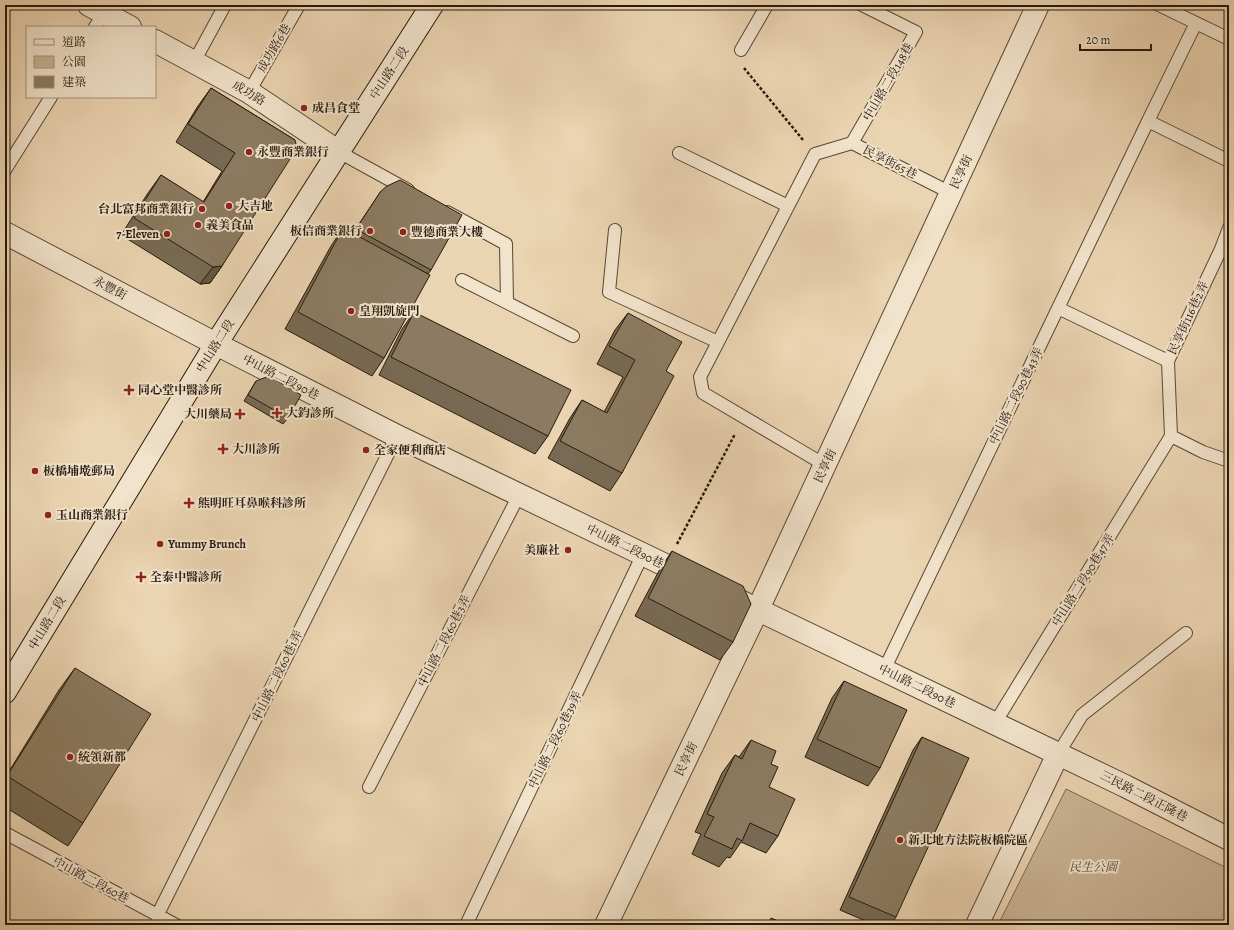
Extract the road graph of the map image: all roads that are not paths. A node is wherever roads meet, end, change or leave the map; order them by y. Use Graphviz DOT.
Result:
graph roads {
  1 [pos="225,5"];
  2 [pos="299,5"];
  3 [pos="432,5"];
  4 [pos="766,5"];
  5 [pos="862,5"];
  6 [pos="1038,5"];
  7 [pos="1159,5"];
  8 [pos="96,15"];
  9 [pos="1196,23"];
  10 [pos="127,26"];
  11 [pos="1229,39"];
  12 [pos="156,42"];
  13 [pos="741,50"];
  14 [pos="194,62"];
  15 [pos="249,92"];
  16 [pos="50,98"];
  17 [pos="1148,120"];
  18 [pos="852,142"];
  19 [pos="10,151"];
  20 [pos="339,152"];
  21 [pos="679,154"];
  22 [pos="1229,161"];
  23 [pos="5,170"];
  24 [pos="951,193"];
  25 [pos="416,194"];
  26 [pos="436,206"];
  27 [pos="788,206"];
  28 [pos="1229,228"];
  29 [pos="615,230"];
  30 [pos="5,232"];
  31 [pos="462,280"];
  32 [pos="507,302"];
  33 [pos="1058,308"];
  34 [pos="573,336"];
  35 [pos="718,342"];
  36 [pos="216,344"];
  37 [pos="1168,361"];
  38 [pos="397,436"];
  39 [pos="1171,436"];
  40 [pos="1229,461"];
  41 [pos="825,465"];
  42 [pos="519,495"];
  43 [pos="643,554"];
  44 [pos="758,610"];
  45 [pos="1186,633"];
  46 [pos="884,670"];
  47 [pos="6,688"];
  48 [pos="994,723"];
  49 [pos="1058,754"];
  50 [pos="369,787"];
  51 [pos="5,833"];
  52 [pos="1229,839"];
  53 [pos="158,916"];
  54 [pos="176,925"];
  55 [pos="466,925"];
  56 [pos="606,925"];
  57 [pos="978,925"];
  1 -- 14 [label="lane"];
  2 -- 15 [label="lane, 成功路6巷"];
  3 -- 20 [label="street, 中山路二段"];
  4 -- 13 [label="lane"];
  5 -- 18 [label="lane, 中山路二段148巷"];
  6 -- 24 [label="street, 民享街"];
  7 -- 9 [label="lane"];
  8 -- 10 [label="street"];
  9 -- 11 [label="lane"];
  9 -- 17 [label="lane"];
  12 -- 14 [label="street, 成功路"];
  14 -- 15 [label="street, 成功路"];
  15 -- 20 [label="street, 成功路"];
  16 -- 19 [label="lane"];
  17 -- 22 [label="lane"];
  17 -- 33 [label="lane, 中山路二段90巷43弄"];
  18 -- 24 [label="lane, 民享街65巷"];
  18 -- 27 [label="lane, 民享街65巷"];
  19 -- 23 [label="lane"];
  20 -- 25 [label="lane"];
  20 -- 36 [label="street, 中山路二段"];
  21 -- 27 [label="lane"];
  24 -- 41 [label="street, 民享街"];
  26 -- 32 [label="lane"];
  27 -- 35 [label="lane"];
  28 -- 37 [label="lane, 民享街116巷2弄"];
  29 -- 35 [label="lane"];
  30 -- 36 [label="street, 永豐街"];
  31 -- 32 [label="lane"];
  32 -- 34 [label="lane"];
  33 -- 37 [label="lane"];
  33 -- 46 [label="lane, 中山路二段90巷43弄"];
  35 -- 41 [label="lane"];
  36 -- 38 [label="street, 中山路二段90巷"];
  36 -- 47 [label="street, 中山路二段"];
  37 -- 39 [label="lane, 民享街116巷2弄"];
  38 -- 42 [label="street, 中山路二段90巷"];
  38 -- 53 [label="lane, 中山路二段60巷1弄"];
  39 -- 40 [label="lane"];
  39 -- 48 [label="lane, 中山路二段90巷47弄"];
  41 -- 44 [label="street, 民享街"];
  42 -- 43 [label="street, 中山路二段90巷"];
  42 -- 50 [label="lane, 中山路二段60巷3弄"];
  43 -- 44 [label="street, 中山路二段90巷"];
  43 -- 55 [label="lane, 中山路二段60巷39弄"];
  44 -- 46 [label="street, 中山路二段90巷"];
  44 -- 56 [label="street, 民享街"];
  45 -- 49 [label="lane"];
  46 -- 48 [label="street, 中山路二段90巷"];
  48 -- 49 [label="street, 中山路二段90巷"];
  49 -- 52 [label="street, 三民路二段正隆巷"];
  49 -- 57 [label="street"];
  51 -- 53 [label="lane, 中山路二段60巷"];
  53 -- 54 [label="lane, 中山路二段60巷"];
}
